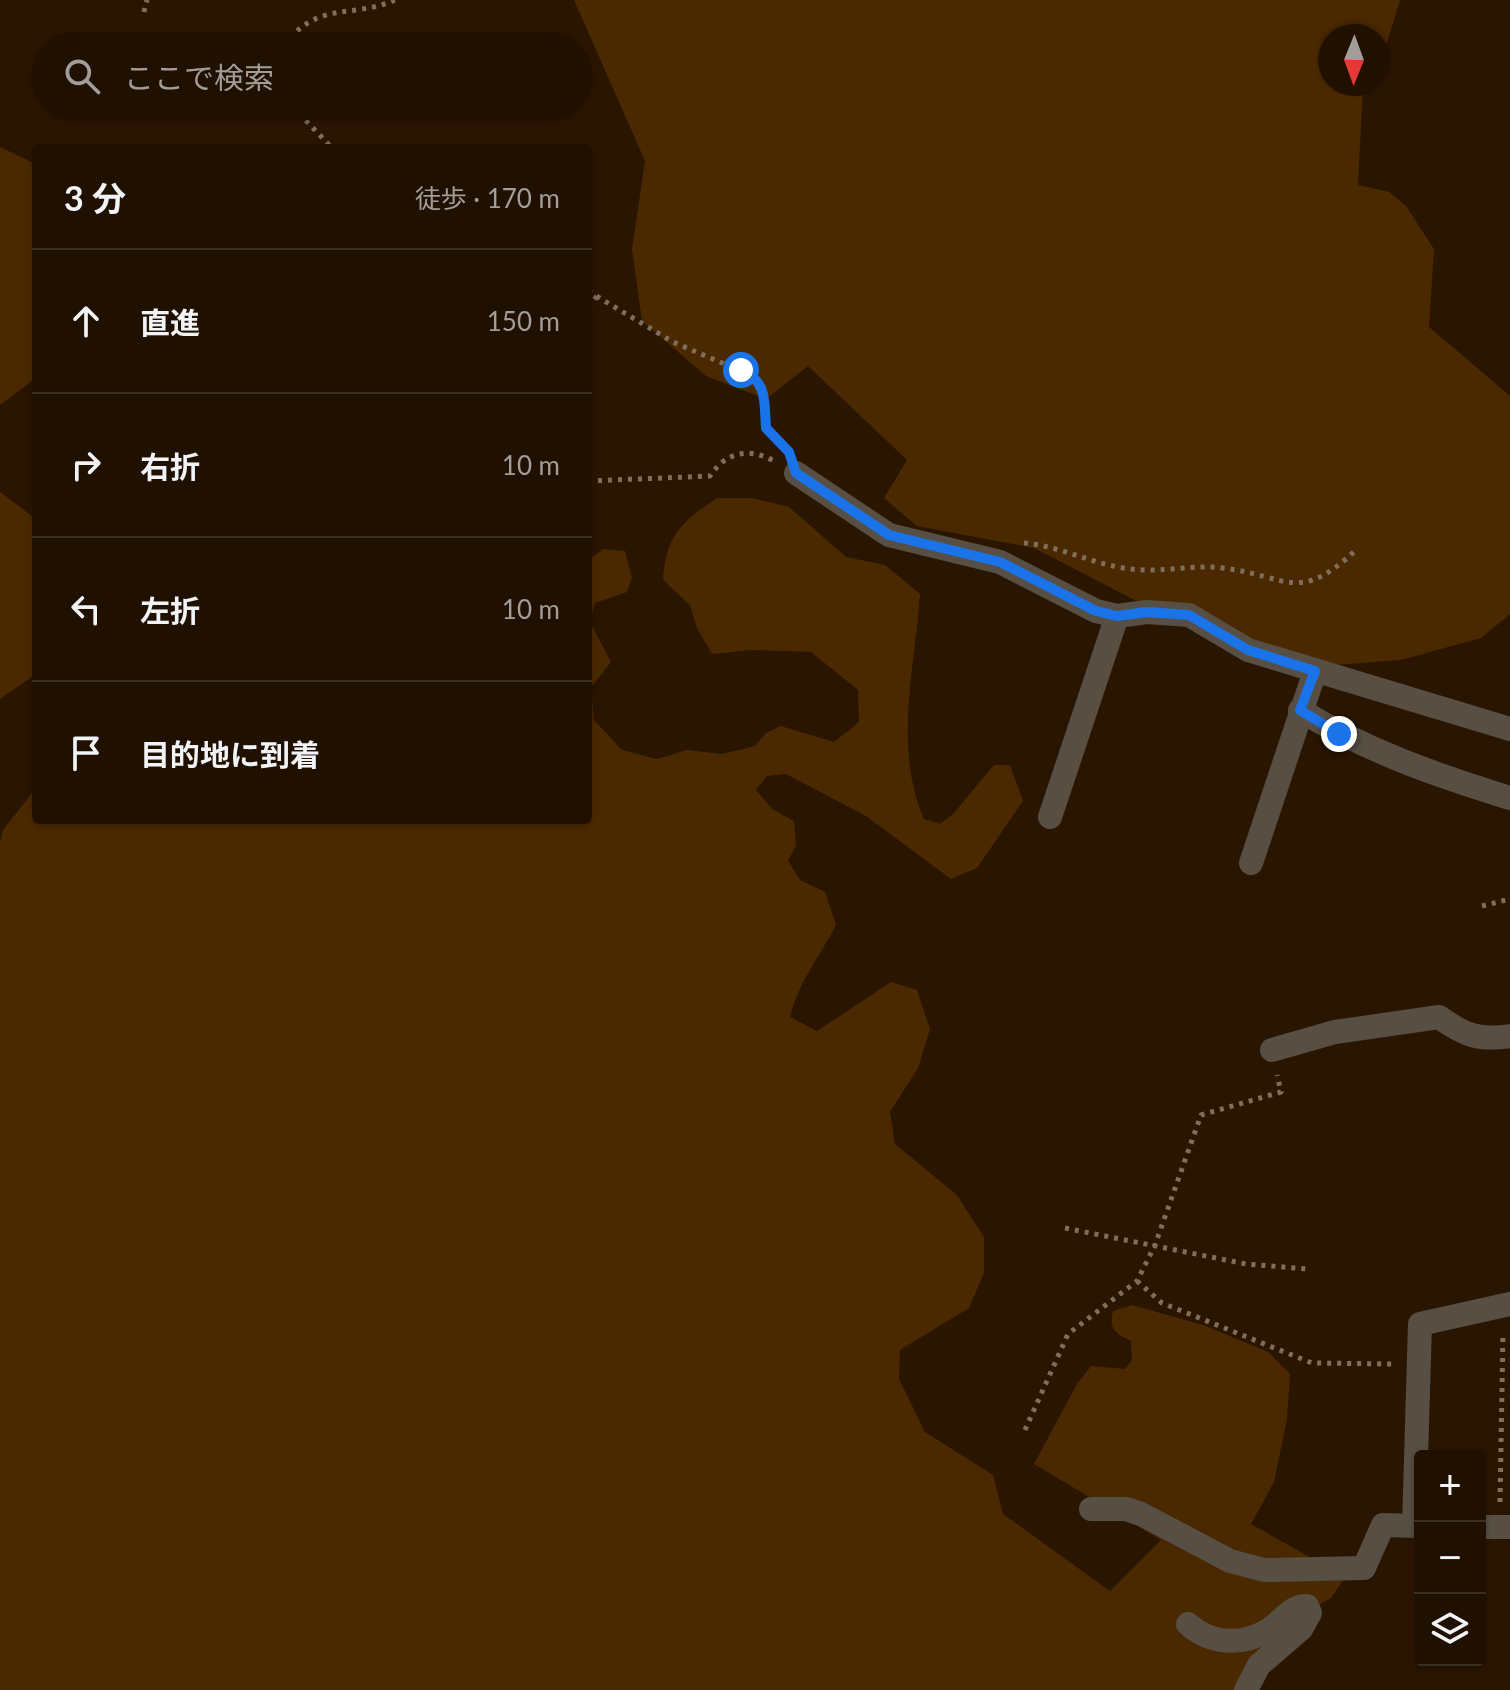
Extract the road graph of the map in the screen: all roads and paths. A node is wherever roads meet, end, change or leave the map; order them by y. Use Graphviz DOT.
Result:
graph roads {
  1 [pos="147,0"];
  2 [pos="395,0"];
  3 [pos="144,12"];
  4 [pos="297,32"];
  5 [pos="305,120"];
  6 [pos="328,144"];
  7 [pos="592,293"];
  8 [pos="597,296"];
  9 [pos="592,302"];
  10 [pos="796,473"];
  11 [pos="592,481"];
  12 [pos="1357,549"];
  13 [pos="1000,562"];
  14 [pos="1117,616"];
  15 [pos="1315,671"];
  16 [pos="1300,710"];
  17 [pos="1510,729"];
  18 [pos="1510,798"];
  19 [pos="1050,817"];
  20 [pos="1251,863"];
  21 [pos="1510,899"];
  22 [pos="1482,906"];
  23 [pos="1510,1036"];
  24 [pos="1272,1050"];
  25 [pos="1065,1228"];
  26 [pos="1155,1245"];
  27 [pos="1308,1269"];
  28 [pos="1137,1281"];
  29 [pos="1507,1305"];
  30 [pos="1417,1365"];
  31 [pos="1025,1430"];
  32 [pos="1091,1509"];
  33 [pos="1417,1522"];
  34 [pos="1414,1526"];
  35 [pos="1496,1527"];
  36 [pos="1188,1624"];
  37 [pos="1246,1690"];
  1 -- 3 [label="path"];
  2 -- 4 [label="path"];
  5 -- 6 [label="path"];
  7 -- 8 [label="path"];
  8 -- 9 [label="path"];
  8 -- 10 [label="path"];
  10 -- 11 [label="path"];
  10 -- 13 [label="street"];
  12 -- 13 [label="path"];
  13 -- 14 [label="street"];
  14 -- 15 [label="street"];
  14 -- 19 [label="street"];
  15 -- 16 [label="street"];
  15 -- 17 [label="street"];
  16 -- 18 [label="street"];
  16 -- 20 [label="street"];
  21 -- 22 [label="path"];
  23 -- 24 [label="street"];
  24 -- 26 [label="path"];
  25 -- 26 [label="path"];
  26 -- 27 [label="path"];
  26 -- 28 [label="path"];
  28 -- 30 [label="path"];
  28 -- 31 [label="path"];
  29 -- 30 [label="street"];
  29 -- 35 [label="path"];
  30 -- 33 [label="street"];
  32 -- 34 [label="street"];
  36 -- 37 [label="street"];
}
